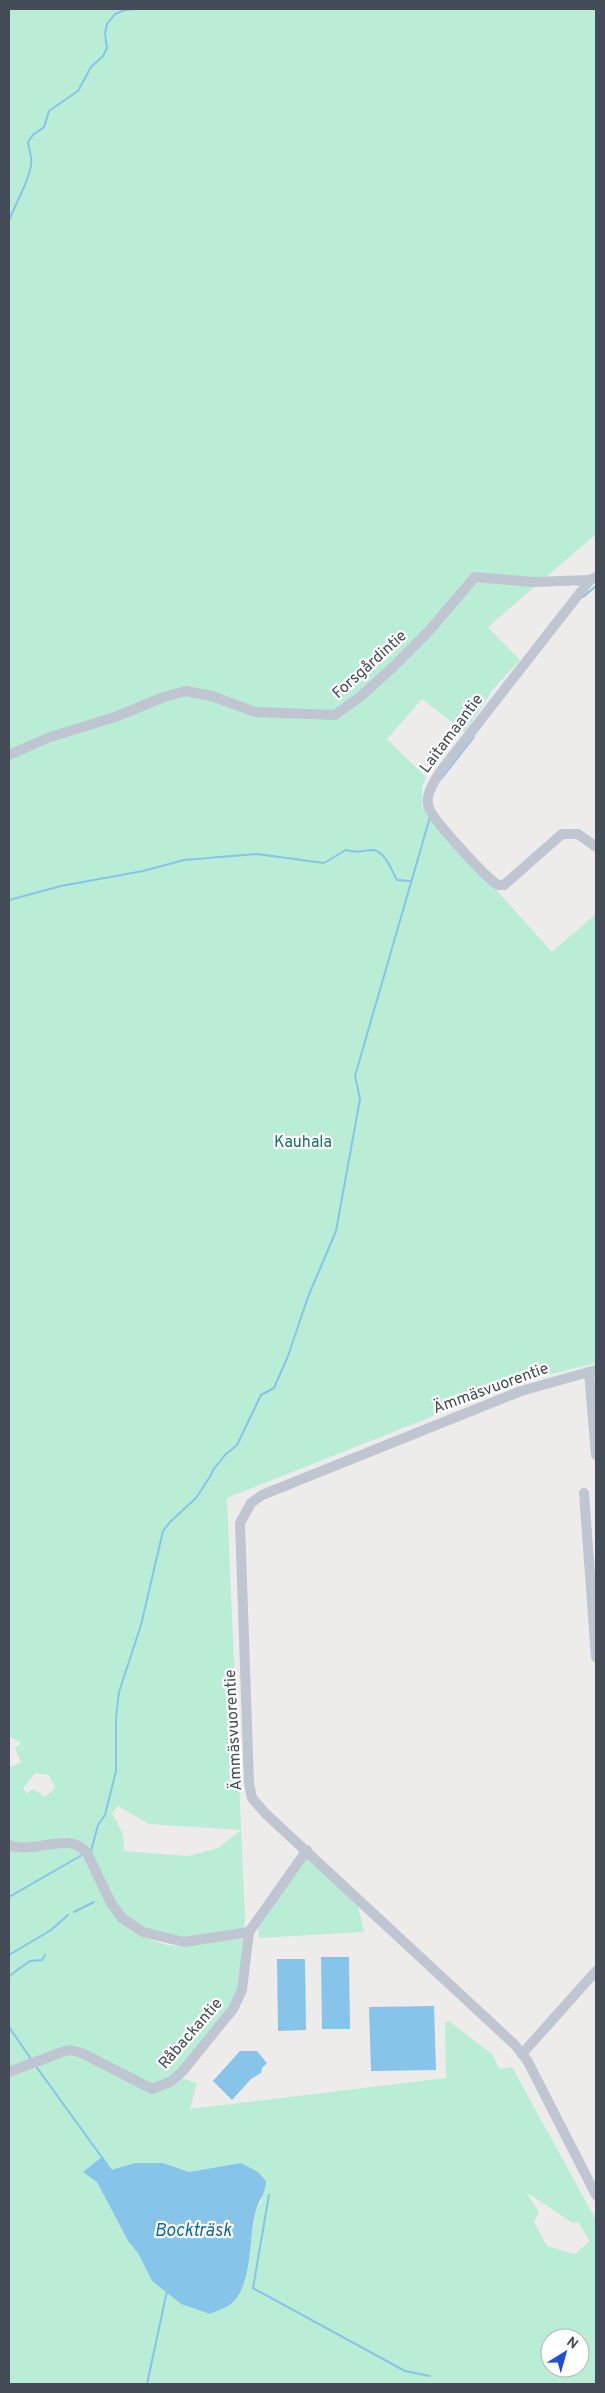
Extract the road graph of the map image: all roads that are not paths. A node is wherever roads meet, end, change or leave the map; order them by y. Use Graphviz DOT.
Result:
graph roads {
  1 [pos="593,579"];
  2 [pos="9,756"];
  3 [pos="596,847"];
  4 [pos="592,1371"];
  5 [pos="596,1455"];
  6 [pos="584,1493"];
  7 [pos="596,1657"];
  8 [pos="9,1845"];
  9 [pos="307,1850"];
  10 [pos="249,1932"];
  11 [pos="596,1971"];
  12 [pos="522,2054"];
  13 [pos="9,2072"];
  14 [pos="596,2195"];
  1 -- 2 [label="street, Forsgårdintie"];
  1 -- 3 [label="street, Laitamaantie"];
  4 -- 5 [label="street"];
  4 -- 9 [label="street, Ämmäsvuorentie"];
  6 -- 7 [label="street"];
  8 -- 10 [label="street"];
  9 -- 10 [label="street, Råbackantie"];
  9 -- 12 [label="street, Ämmäsvuorentie"];
  10 -- 13 [label="street, Råbackantie"];
  11 -- 12 [label="street"];
  12 -- 14 [label="street, Ämmäsvuorentie"];
}
